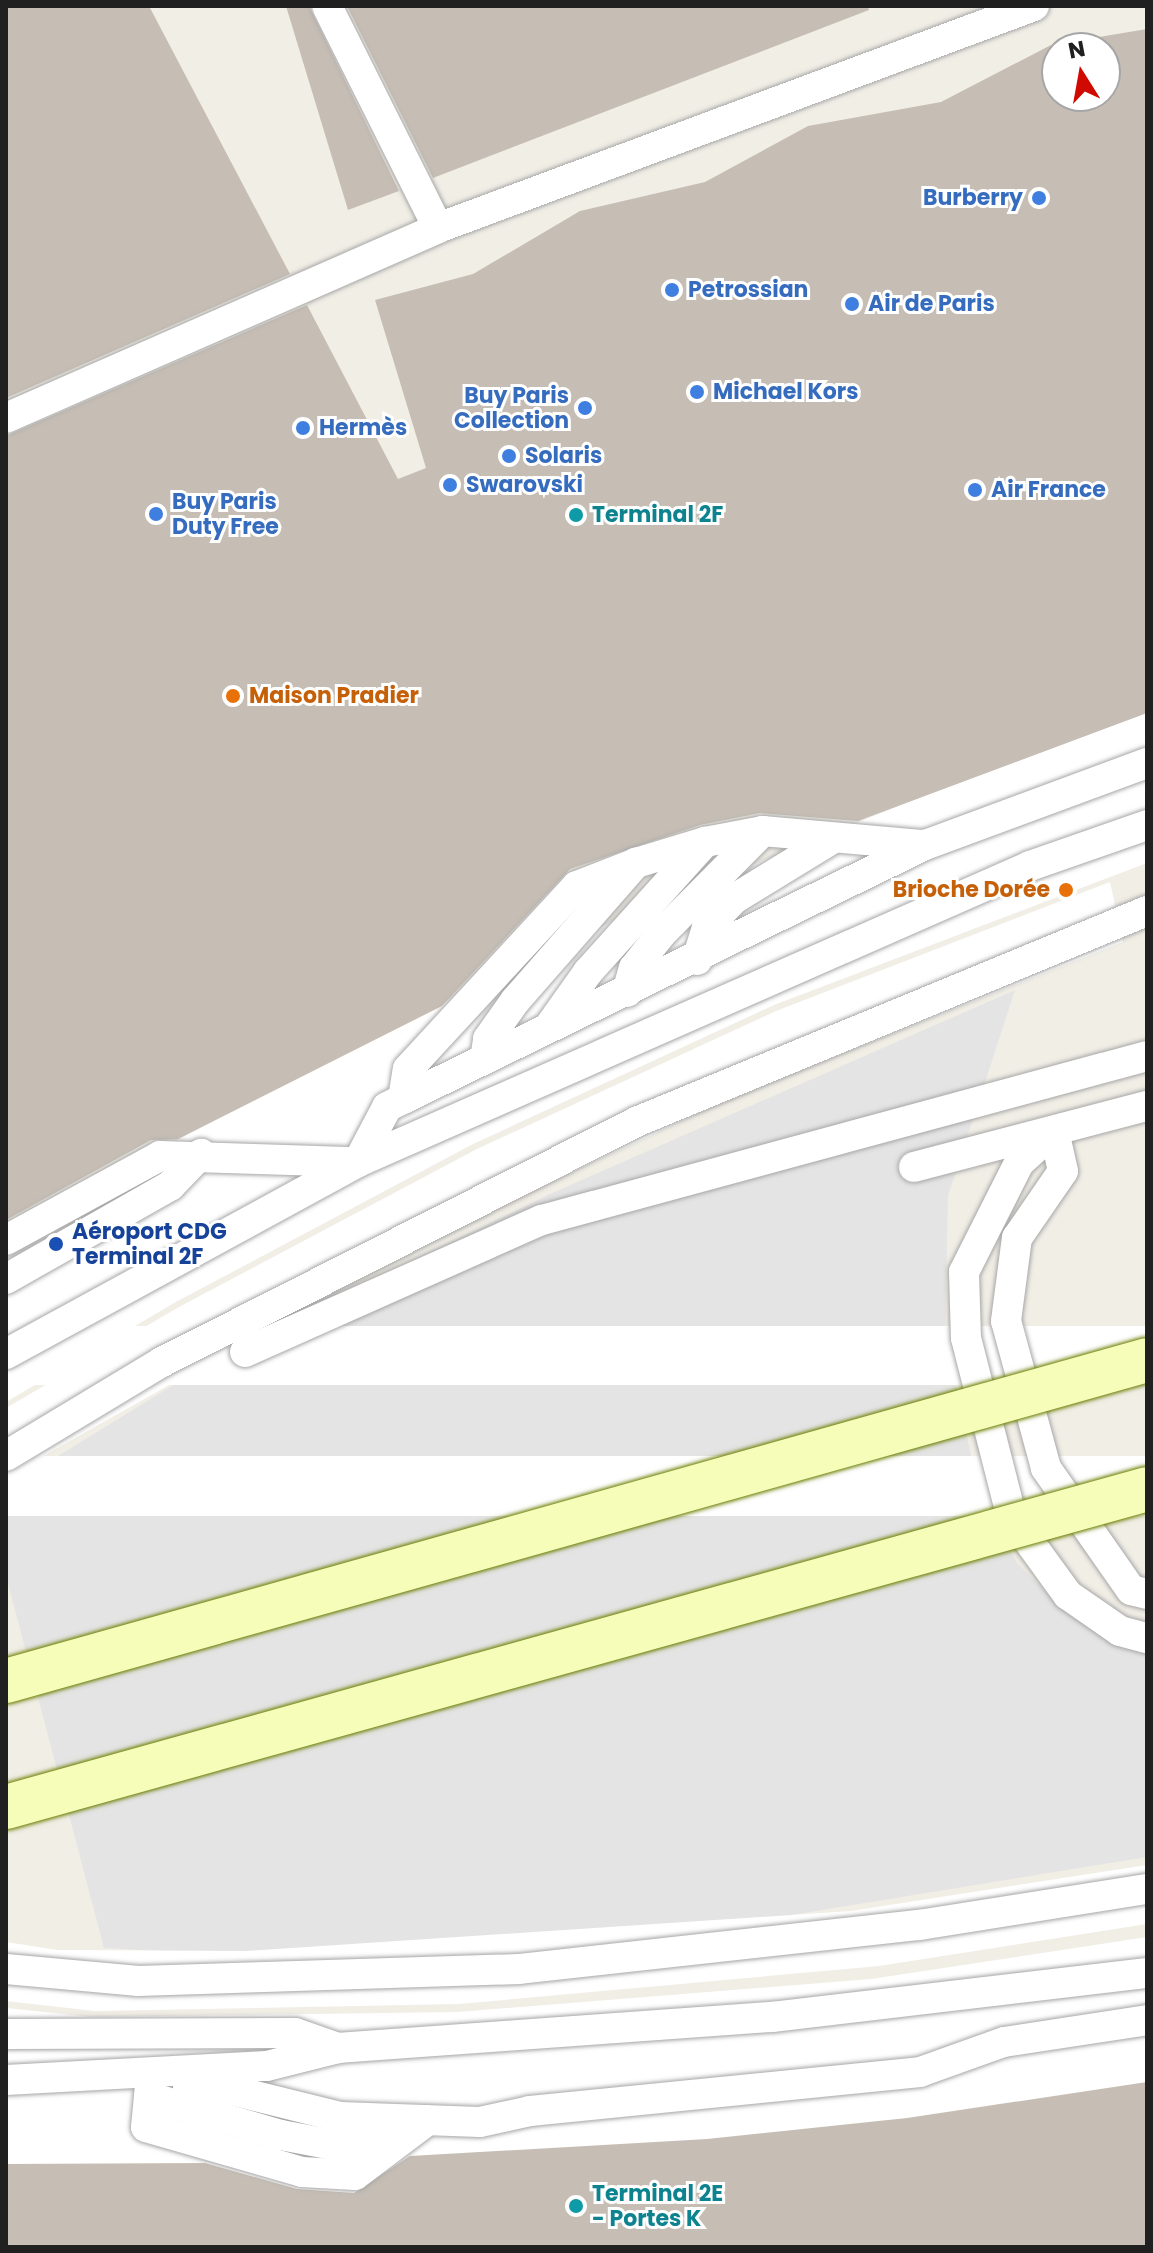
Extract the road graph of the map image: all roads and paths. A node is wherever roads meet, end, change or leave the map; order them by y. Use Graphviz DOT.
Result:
graph roads {
  1 [pos="327,6"];
  2 [pos="1034,6"];
  3 [pos="438,228"];
  4 [pos="6,418"];
  5 [pos="1147,763"];
  6 [pos="1147,825"];
  7 [pos="763,831"];
  8 [pos="832,839"];
  9 [pos="705,842"];
  10 [pos="925,845"];
  11 [pos="636,863"];
  12 [pos="1147,911"];
  13 [pos="697,960"];
  14 [pos="627,992"];
  15 [pos="549,1027"];
  16 [pos="1147,1056"];
  17 [pos="485,1059"];
  18 [pos="403,1099"];
  19 [pos="1147,1106"];
  20 [pos="1054,1131"];
  21 [pos="201,1154"];
  22 [pos="358,1162"];
  23 [pos="914,1167"];
  24 [pos="6,1240"];
  25 [pos="6,1279"];
  26 [pos="245,1352"];
  27 [pos="6,1354"];
  28 [pos="1147,1360"];
  29 [pos="6,1456"];
  30 [pos="1147,1489"];
  31 [pos="1147,1594"];
  32 [pos="1147,1638"];
  33 [pos="6,1681"];
  34 [pos="6,1807"];
  35 [pos="1147,1889"];
  36 [pos="6,1969"];
  37 [pos="1147,1973"];
  38 [pos="1147,2020"];
  39 [pos="6,2034"];
  40 [pos="338,2048"];
  41 [pos="6,2080"];
  42 [pos="144,2085"];
  43 [pos="428,2120"];
  1 -- 3 [label="lane"];
  2 -- 3 [label="lane"];
  3 -- 4 [label="lane"];
  5 -- 10 [label="lane"];
  6 -- 22 [label="lane"];
  7 -- 8 [label="lane"];
  7 -- 9 [label="lane"];
  7 -- 14 [label="lane"];
  8 -- 10 [label="lane"];
  8 -- 13 [label="lane"];
  9 -- 11 [label="lane"];
  9 -- 15 [label="lane"];
  10 -- 13 [label="lane"];
  11 -- 17 [label="lane"];
  11 -- 18 [label="lane"];
  12 -- 29 [label="lane"];
  13 -- 14 [label="lane"];
  14 -- 15 [label="lane"];
  15 -- 17 [label="lane"];
  16 -- 26 [label="lane"];
  17 -- 18 [label="lane"];
  18 -- 22 [label="lane"];
  19 -- 20 [label="lane"];
  20 -- 23 [label="lane"];
  20 -- 31 [label="lane"];
  20 -- 32 [label="lane"];
  21 -- 22 [label="lane"];
  21 -- 24 [label="lane"];
  21 -- 25 [label="lane"];
  22 -- 27 [label="lane"];
  28 -- 33 [label="main road, bridge"];
  30 -- 34 [label="main road, bridge"];
  35 -- 36 [label="lane"];
  37 -- 40 [label="lane"];
  38 -- 43 [label="lane"];
  39 -- 40 [label="lane"];
  40 -- 42 [label="lane"];
  41 -- 42 [label="lane"];
  42 -- 43 [label="lane"];
  42 -- 43 [label="lane"];
}
